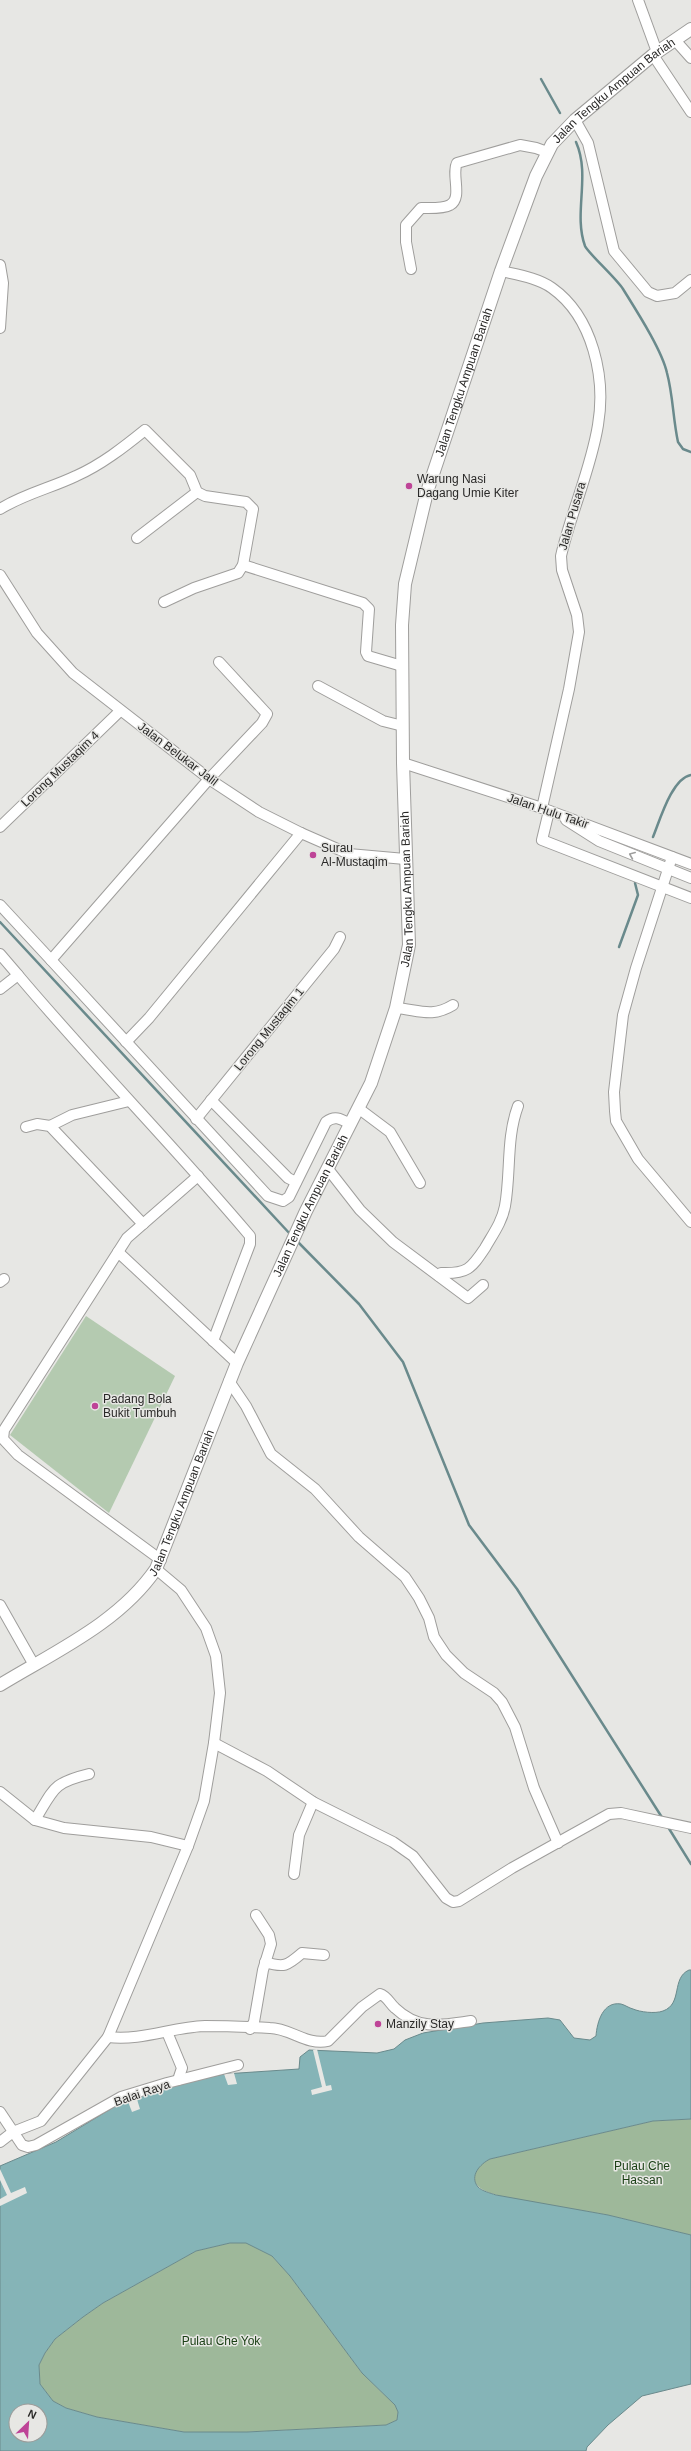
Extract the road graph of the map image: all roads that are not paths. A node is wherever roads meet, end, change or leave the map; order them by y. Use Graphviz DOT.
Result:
graph roads {
  1 [pos="638,0"];
  2 [pos="691,29"];
  3 [pos="675,40"];
  4 [pos="655,54"];
  5 [pos="691,58"];
  6 [pos="691,112"];
  7 [pos="575,120"];
  8 [pos="547,152"];
  9 [pos="0,265"];
  10 [pos="411,269"];
  11 [pos="501,271"];
  12 [pos="691,280"];
  13 [pos="0,328"];
  14 [pos="197,492"];
  15 [pos="0,509"];
  16 [pos="137,538"];
  17 [pos="243,565"];
  18 [pos="0,575"];
  19 [pos="164,602"];
  20 [pos="219,662"];
  21 [pos="402,666"];
  22 [pos="318,686"];
  23 [pos="120,711"];
  24 [pos="403,726"];
  25 [pos="403,763"];
  26 [pos="209,779"];
  27 [pos="546,810"];
  28 [pos="563,817"];
  29 [pos="0,828"];
  30 [pos="301,833"];
  31 [pos="672,857"];
  32 [pos="406,859"];
  33 [pos="691,864"];
  34 [pos="668,870"];
  35 [pos="691,878"];
  36 [pos="663,887"];
  37 [pos="691,898"];
  38 [pos="0,905"];
  39 [pos="340,937"];
  40 [pos="0,954"];
  41 [pos="51,960"];
  42 [pos="18,976"];
  43 [pos="0,989"];
  44 [pos="452,1004"];
  45 [pos="396,1008"];
  46 [pos="126,1042"];
  47 [pos="211,1100"];
  48 [pos="129,1101"];
  49 [pos="518,1106"];
  50 [pos="358,1108"];
  51 [pos="196,1119"];
  52 [pos="350,1124"];
  53 [pos="50,1126"];
  54 [pos="26,1127"];
  55 [pos="328,1169"];
  56 [pos="198,1176"];
  57 [pos="296,1182"];
  58 [pos="420,1183"];
  59 [pos="691,1222"];
  60 [pos="143,1224"];
  61 [pos="118,1252"];
  62 [pos="439,1276"];
  63 [pos="483,1285"];
  64 [pos="213,1341"];
  65 [pos="237,1363"];
  66 [pos="229,1382"];
  67 [pos="158,1565"];
  68 [pos="0,1605"];
  69 [pos="34,1665"];
  70 [pos="0,1685"];
  71 [pos="214,1743"];
  72 [pos="89,1774"];
  73 [pos="0,1792"];
  74 [pos="313,1802"];
  75 [pos="35,1820"];
  76 [pos="691,1828"];
  77 [pos="558,1843"];
  78 [pos="188,1846"];
  79 [pos="294,1874"];
  80 [pos="256,1914"];
  81 [pos="324,1955"];
  82 [pos="265,1962"];
  83 [pos="471,2021"];
  84 [pos="250,2029"];
  85 [pos="167,2032"];
  86 [pos="108,2037"];
  87 [pos="238,2065"];
  88 [pos="178,2080"];
  89 [pos="0,2112"];
  90 [pos="13,2132"];
  91 [pos="0,2142"];
  1 -- 4 [label="street"];
  2 -- 3 [label="main road, Jalan Tengku Ampuan Bariah"];
  3 -- 4 [label="main road, Jalan Tengku Ampuan Bariah"];
  3 -- 5 [label="street"];
  4 -- 6 [label="street"];
  4 -- 7 [label="main road, Jalan Tengku Ampuan Bariah"];
  7 -- 8 [label="main road, Jalan Tengku Ampuan Bariah"];
  7 -- 12 [label="street"];
  8 -- 10 [label="street"];
  8 -- 11 [label="main road, Jalan Tengku Ampuan Bariah"];
  9 -- 13 [label="street"];
  11 -- 21 [label="main road, Jalan Tengku Ampuan Bariah"];
  11 -- 27 [label="street, Jalan Pusara"];
  14 -- 15 [label="street"];
  14 -- 16 [label="street"];
  14 -- 17 [label="street"];
  17 -- 19 [label="street"];
  17 -- 21 [label="street"];
  18 -- 23 [label="street, Jalan Belukar Jalil"];
  20 -- 26 [label="street"];
  21 -- 24 [label="main road, Jalan Tengku Ampuan Bariah"];
  22 -- 24 [label="street"];
  23 -- 26 [label="street, Jalan Belukar Jalil"];
  23 -- 29 [label="street, Lorong Mustaqim 4"];
  24 -- 25 [label="main road, Jalan Tengku Ampuan Bariah"];
  25 -- 27 [label="street, Jalan Hulu Takir"];
  25 -- 32 [label="main road, Jalan Tengku Ampuan Bariah"];
  26 -- 30 [label="street, Jalan Belukar Jalil"];
  26 -- 41 [label="street"];
  27 -- 28 [label="street, Jalan Hulu Takir"];
  27 -- 36 [label="street, Jalan Pusara"];
  28 -- 31 [label="street, Jalan Hulu Takir"];
  34 -- 28 [label="street, one-way"];
  30 -- 32 [label="street, Jalan Belukar Jalil"];
  30 -- 46 [label="street"];
  31 -- 33 [label="street, Jalan Hulu Takir"];
  31 -- 34 [label="street"];
  32 -- 45 [label="main road, Jalan Tengku Ampuan Bariah"];
  34 -- 35 [label="street"];
  34 -- 36 [label="street"];
  36 -- 37 [label="street"];
  36 -- 59 [label="street"];
  38 -- 41 [label="street"];
  39 -- 47 [label="street, Lorong Mustaqim 1"];
  40 -- 42 [label="street"];
  41 -- 46 [label="street"];
  42 -- 43 [label="street"];
  42 -- 48 [label="street"];
  44 -- 45 [label="street"];
  45 -- 50 [label="main road, Jalan Tengku Ampuan Bariah"];
  46 -- 51 [label="street"];
  47 -- 51 [label="street, Lorong Mustaqim 1"];
  47 -- 57 [label="street"];
  48 -- 53 [label="street"];
  48 -- 56 [label="street"];
  49 -- 62 [label="street"];
  50 -- 52 [label="main road, Jalan Tengku Ampuan Bariah"];
  50 -- 58 [label="street"];
  51 -- 57 [label="street"];
  52 -- 55 [label="main road, Jalan Tengku Ampuan Bariah"];
  52 -- 57 [label="street"];
  53 -- 54 [label="street"];
  53 -- 60 [label="street"];
  55 -- 62 [label="street"];
  55 -- 65 [label="main road, Jalan Tengku Ampuan Bariah"];
  56 -- 60 [label="street"];
  56 -- 64 [label="street"];
  60 -- 61 [label="street"];
  61 -- 64 [label="street"];
  61 -- 67 [label="street"];
  62 -- 63 [label="street"];
  64 -- 65 [label="street"];
  65 -- 66 [label="main road, Jalan Tengku Ampuan Bariah"];
  66 -- 67 [label="main road, Jalan Tengku Ampuan Bariah"];
  66 -- 77 [label="street"];
  67 -- 69 [label="main road, Jalan Tengku Ampuan Bariah"];
  67 -- 71 [label="street"];
  68 -- 69 [label="street"];
  69 -- 70 [label="main road, Jalan Tengku Ampuan Bariah"];
  71 -- 74 [label="street"];
  71 -- 78 [label="street"];
  72 -- 75 [label="street"];
  73 -- 75 [label="street"];
  74 -- 77 [label="street"];
  74 -- 79 [label="street"];
  75 -- 78 [label="street"];
  76 -- 77 [label="street"];
  78 -- 86 [label="street"];
  80 -- 82 [label="street"];
  81 -- 82 [label="street"];
  82 -- 84 [label="street"];
  83 -- 84 [label="street"];
  84 -- 85 [label="street"];
  85 -- 86 [label="street"];
  85 -- 88 [label="street"];
  86 -- 90 [label="street"];
  87 -- 88 [label="street, Balai Raya"];
  88 -- 90 [label="street, Balai Raya"];
  89 -- 90 [label="street"];
  90 -- 91 [label="street"];
}
